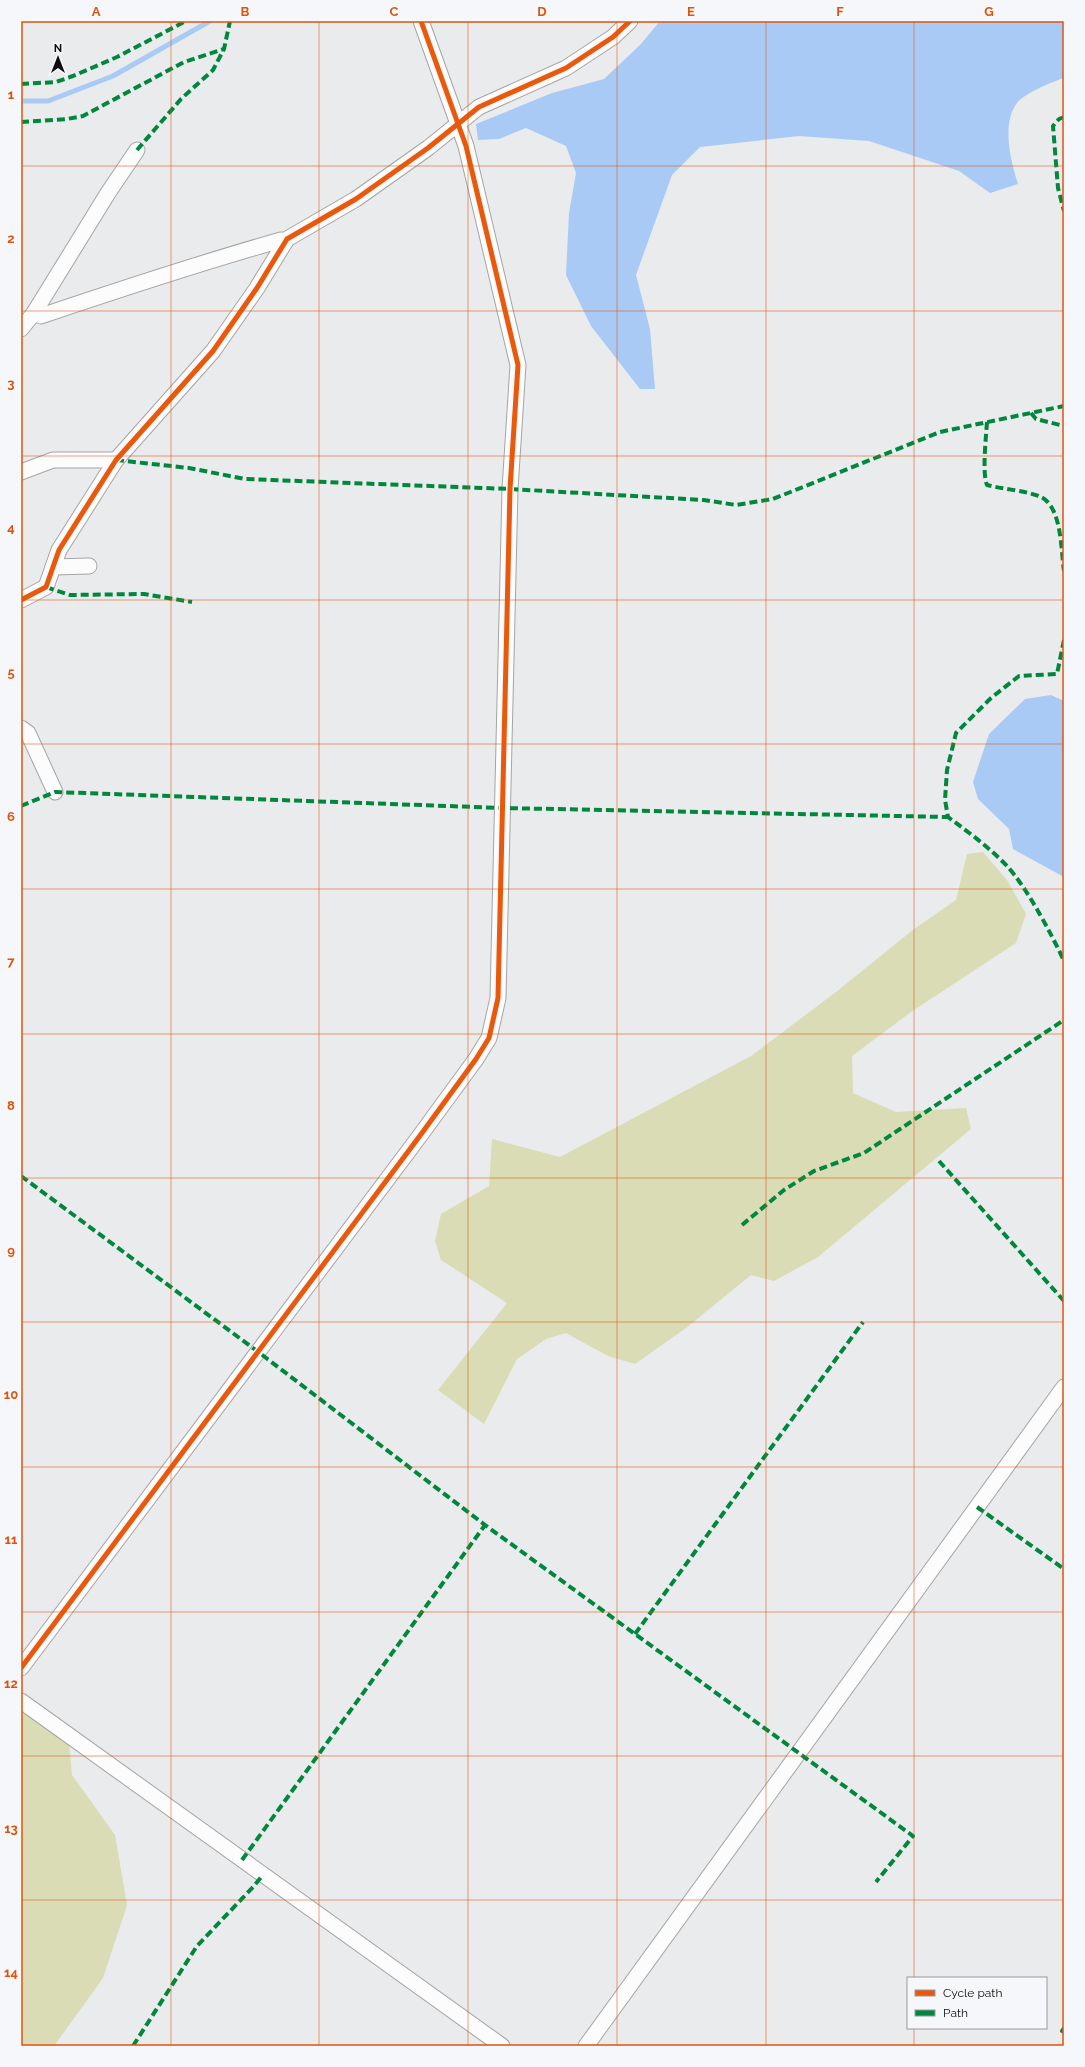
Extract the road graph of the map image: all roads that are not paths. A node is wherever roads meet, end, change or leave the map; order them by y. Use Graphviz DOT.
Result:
graph roads {
  1 [pos="421,21"];
  2 [pos="630,21"];
  3 [pos="458,126"];
  4 [pos="137,150"];
  5 [pos="285,242"];
  6 [pos="34,313"];
  7 [pos="21,329"];
  8 [pos="116,460"];
  9 [pos="21,472"];
  10 [pos="89,566"];
  11 [pos="53,567"];
  12 [pos="21,600"];
  13 [pos="21,728"];
  14 [pos="55,792"];
  15 [pos="1064,1387"];
  16 [pos="21,1668"];
  17 [pos="21,1701"];
  18 [pos="502,2046"];
  19 [pos="586,2046"];
  1 -- 3 [label="street"];
  2 -- 3 [label="street"];
  3 -- 5 [label="street"];
  3 -- 16 [label="street"];
  4 -- 6 [label="street"];
  5 -- 6 [label="street"];
  5 -- 8 [label="street"];
  6 -- 7 [label="street"];
  8 -- 9 [label="street"];
  8 -- 11 [label="street"];
  10 -- 11 [label="street"];
  11 -- 12 [label="street"];
  13 -- 14 [label="street"];
  15 -- 19 [label="street"];
  17 -- 18 [label="street"];
}
